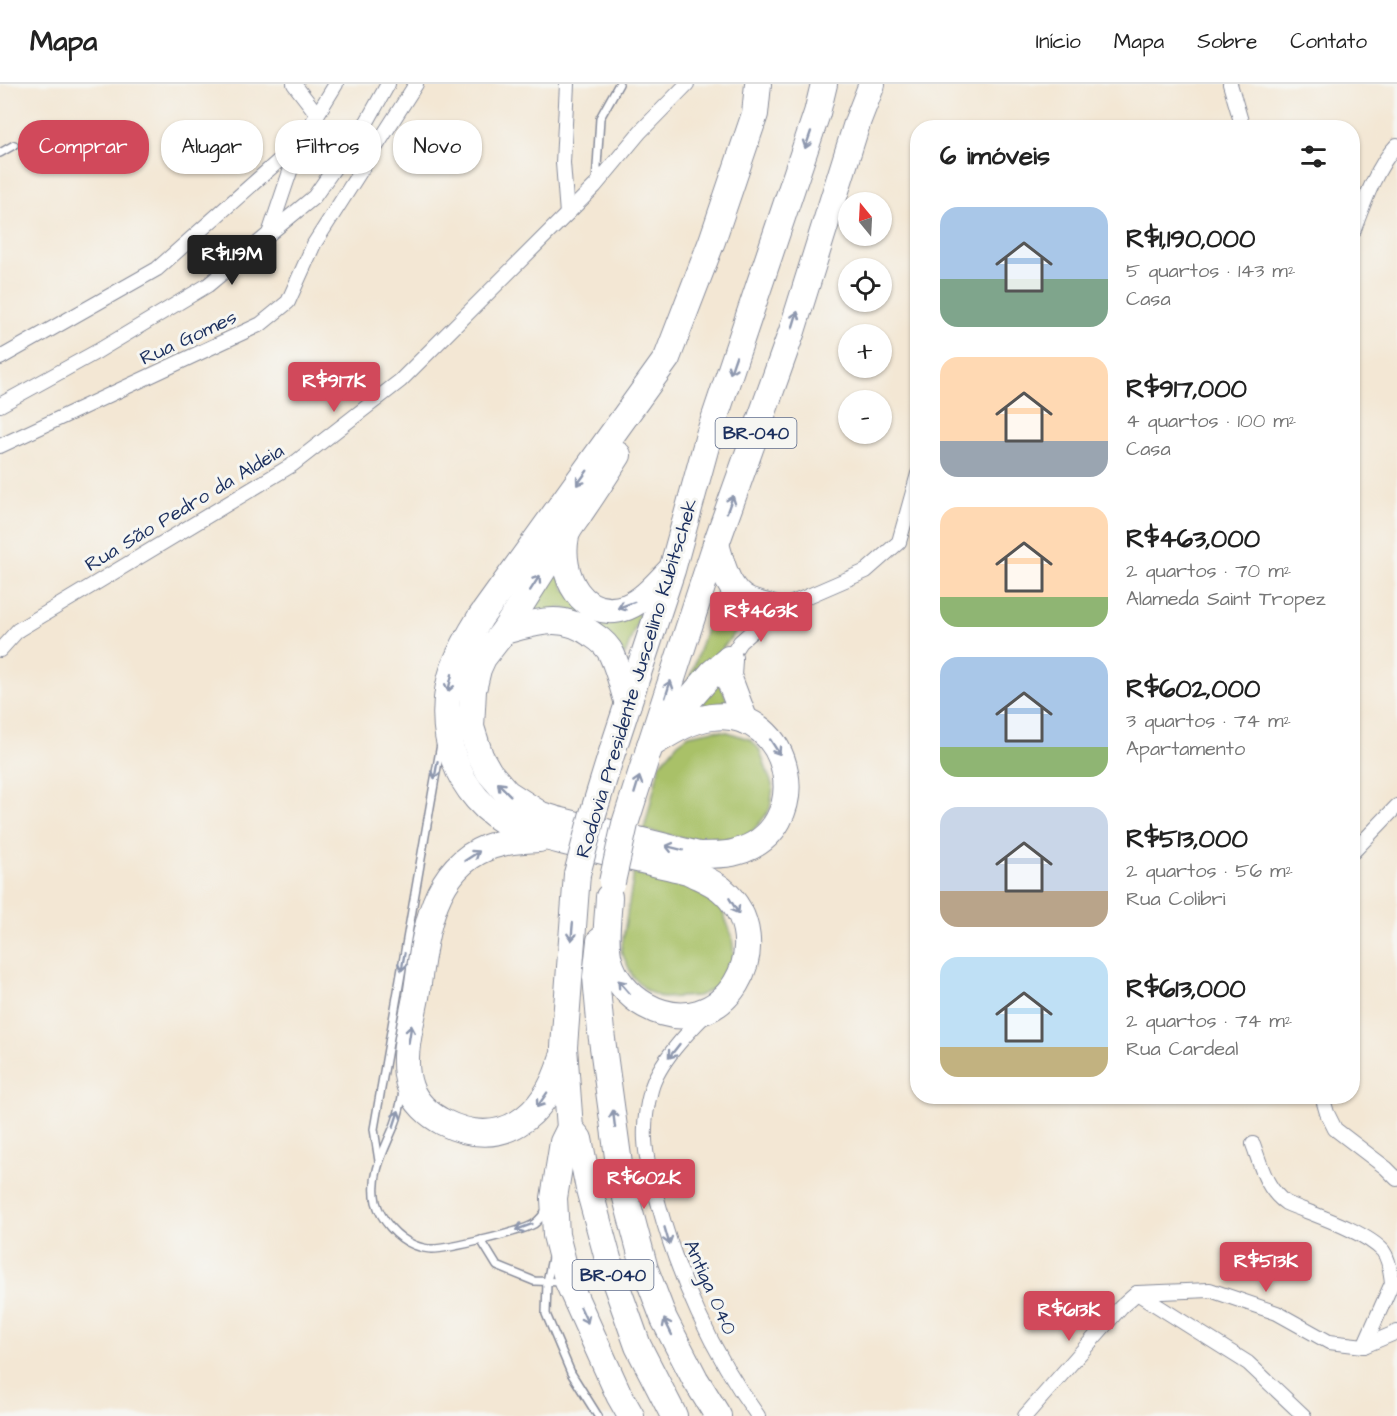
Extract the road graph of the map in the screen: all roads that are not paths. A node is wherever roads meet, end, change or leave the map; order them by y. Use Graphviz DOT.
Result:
graph roads {
  1 [pos="294,84"];
  2 [pos="336,84"];
  3 [pos="388,84"];
  4 [pos="416,84"];
  5 [pos="567,84"];
  6 [pos="619,84"];
  7 [pos="687,84"];
  8 [pos="758,84"];
  9 [pos="773,84"];
  10 [pos="824,84"];
  11 [pos="867,84"];
  12 [pos="872,84"];
  13 [pos="1230,84"];
  14 [pos="317,114"];
  15 [pos="313,120"];
  16 [pos="858,120"];
  17 [pos="1241,120"];
  18 [pos="1397,145"];
  19 [pos="14,146"];
  20 [pos="0,153"];
  21 [pos="275,164"];
  22 [pos="290,174"];
  23 [pos="596,186"];
  24 [pos="1360,212"];
  25 [pos="567,214"];
  26 [pos="269,234"];
  27 [pos="0,358"];
  28 [pos="0,405"];
  29 [pos="0,446"];
  30 [pos="910,503"];
  31 [pos="566,534"];
  32 [pos="716,544"];
  33 [pos="672,570"];
  34 [pos="776,610"];
  35 [pos="18,630"];
  36 [pos="504,631"];
  37 [pos="0,633"];
  38 [pos="0,650"];
  39 [pos="729,658"];
  40 [pos="628,704"];
  41 [pos="446,712"];
  42 [pos="745,721"];
  43 [pos="648,751"];
  44 [pos="1397,806"];
  45 [pos="553,839"];
  46 [pos="1360,845"];
  47 [pos="611,890"];
  48 [pos="713,1008"];
  49 [pos="564,1047"];
  50 [pos="407,1075"];
  51 [pos="1324,1104"];
  52 [pos="570,1128"];
  53 [pos="1253,1144"];
  54 [pos="379,1161"];
  55 [pos="1397,1179"];
  56 [pos="554,1198"];
  57 [pos="481,1240"];
  58 [pos="558,1282"];
  59 [pos="1137,1293"];
  60 [pos="1397,1332"];
  61 [pos="1364,1346"];
  62 [pos="598,1416"];
  63 [pos="631,1416"];
  64 [pos="674,1416"];
  65 [pos="718,1416"];
  66 [pos="758,1416"];
  67 [pos="1025,1416"];
  68 [pos="1304,1416"];
  1 -- 14 [label="street"];
  2 -- 14 [label="street"];
  3 -- 26 [label="street"];
  4 -- 29 [label="street, Rua Gomes"];
  5 -- 25 [label="street"];
  6 -- 23 [label="lane"];
  7 -- 23 [label="street, Rua São Pedro da Aldeia"];
  8 -- 41 [label="highway, one-way"];
  9 -- 31 [label="highway"];
  10 -- 33 [label="highway, Rodovia Presidente Juscelino Kubitschek / BR-040, one-way"];
  11 -- 16 [label="highway"];
  12 -- 16 [label="highway, BR-040"];
  13 -- 17 [label="street"];
  14 -- 15 [label="street"];
  32 -- 16 [label="highway, Rodovia Presidente Juscelino Kubitschek / BR-040, one-way"];
  18 -- 24 [label="street"];
  19 -- 20 [label="lane"];
  21 -- 27 [label="street"];
  22 -- 26 [label="street"];
  23 -- 25 [label="street, Rua São Pedro da Aldeia"];
  25 -- 35 [label="street, Rua São Pedro da Aldeia"];
  26 -- 28 [label="street"];
  30 -- 34 [label="street"];
  33 -- 31 [label="highway, one-way"];
  36 -- 31 [label="highway, one-way"];
  32 -- 34 [label="highway"];
  43 -- 32 [label="highway, Rodovia Presidente Juscelino Kubitschek / BR-040, one-way"];
  33 -- 40 [label="highway, Rodovia Presidente Juscelino Kubitschek / BR-040"];
  34 -- 39 [label="street"];
  35 -- 37 [label="street"];
  35 -- 38 [label="street, Rua São Pedro da Aldeia"];
  36 -- 40 [label="highway"];
  42 -- 36 [label="highway, one-way"];
  39 -- 42 [label="highway"];
  39 -- 43 [label="highway"];
  40 -- 49 [label="highway, Rodovia Presidente Juscelino Kubitschek / BR-040, one-way, bridge"];
  41 -- 45 [label="highway"];
  41 -- 54 [label="lane, one-way"];
  42 -- 43 [label="highway"];
  47 -- 43 [label="highway, Rodovia Presidente Juscelino Kubitschek / BR-040, one-way, bridge"];
  44 -- 46 [label="street"];
  45 -- 48 [label="highway, one-way"];
  50 -- 45 [label="highway, one-way"];
  48 -- 47 [label="highway, one-way"];
  65 -- 47 [label="highway, Rodovia Presidente Juscelino Kubitschek / BR-040, one-way"];
  48 -- 66 [label="street, Antiga 040, one-way"];
  49 -- 50 [label="highway, one-way"];
  49 -- 52 [label="highway, Rodovia Presidente Juscelino Kubitschek / BR-040"];
  54 -- 50 [label="lane, one-way"];
  51 -- 55 [label="street"];
  52 -- 56 [label="highway"];
  52 -- 64 [label="highway, Rodovia Presidente Juscelino Kubitschek / BR-040"];
  53 -- 61 [label="street"];
  54 -- 57 [label="lane"];
  56 -- 57 [label="lane, one-way"];
  56 -- 58 [label="highway"];
  57 -- 58 [label="lane"];
  58 -- 62 [label="lane"];
  58 -- 63 [label="highway, one-way"];
  59 -- 61 [label="street"];
  59 -- 67 [label="street"];
  59 -- 68 [label="street"];
  60 -- 61 [label="street"];
}
